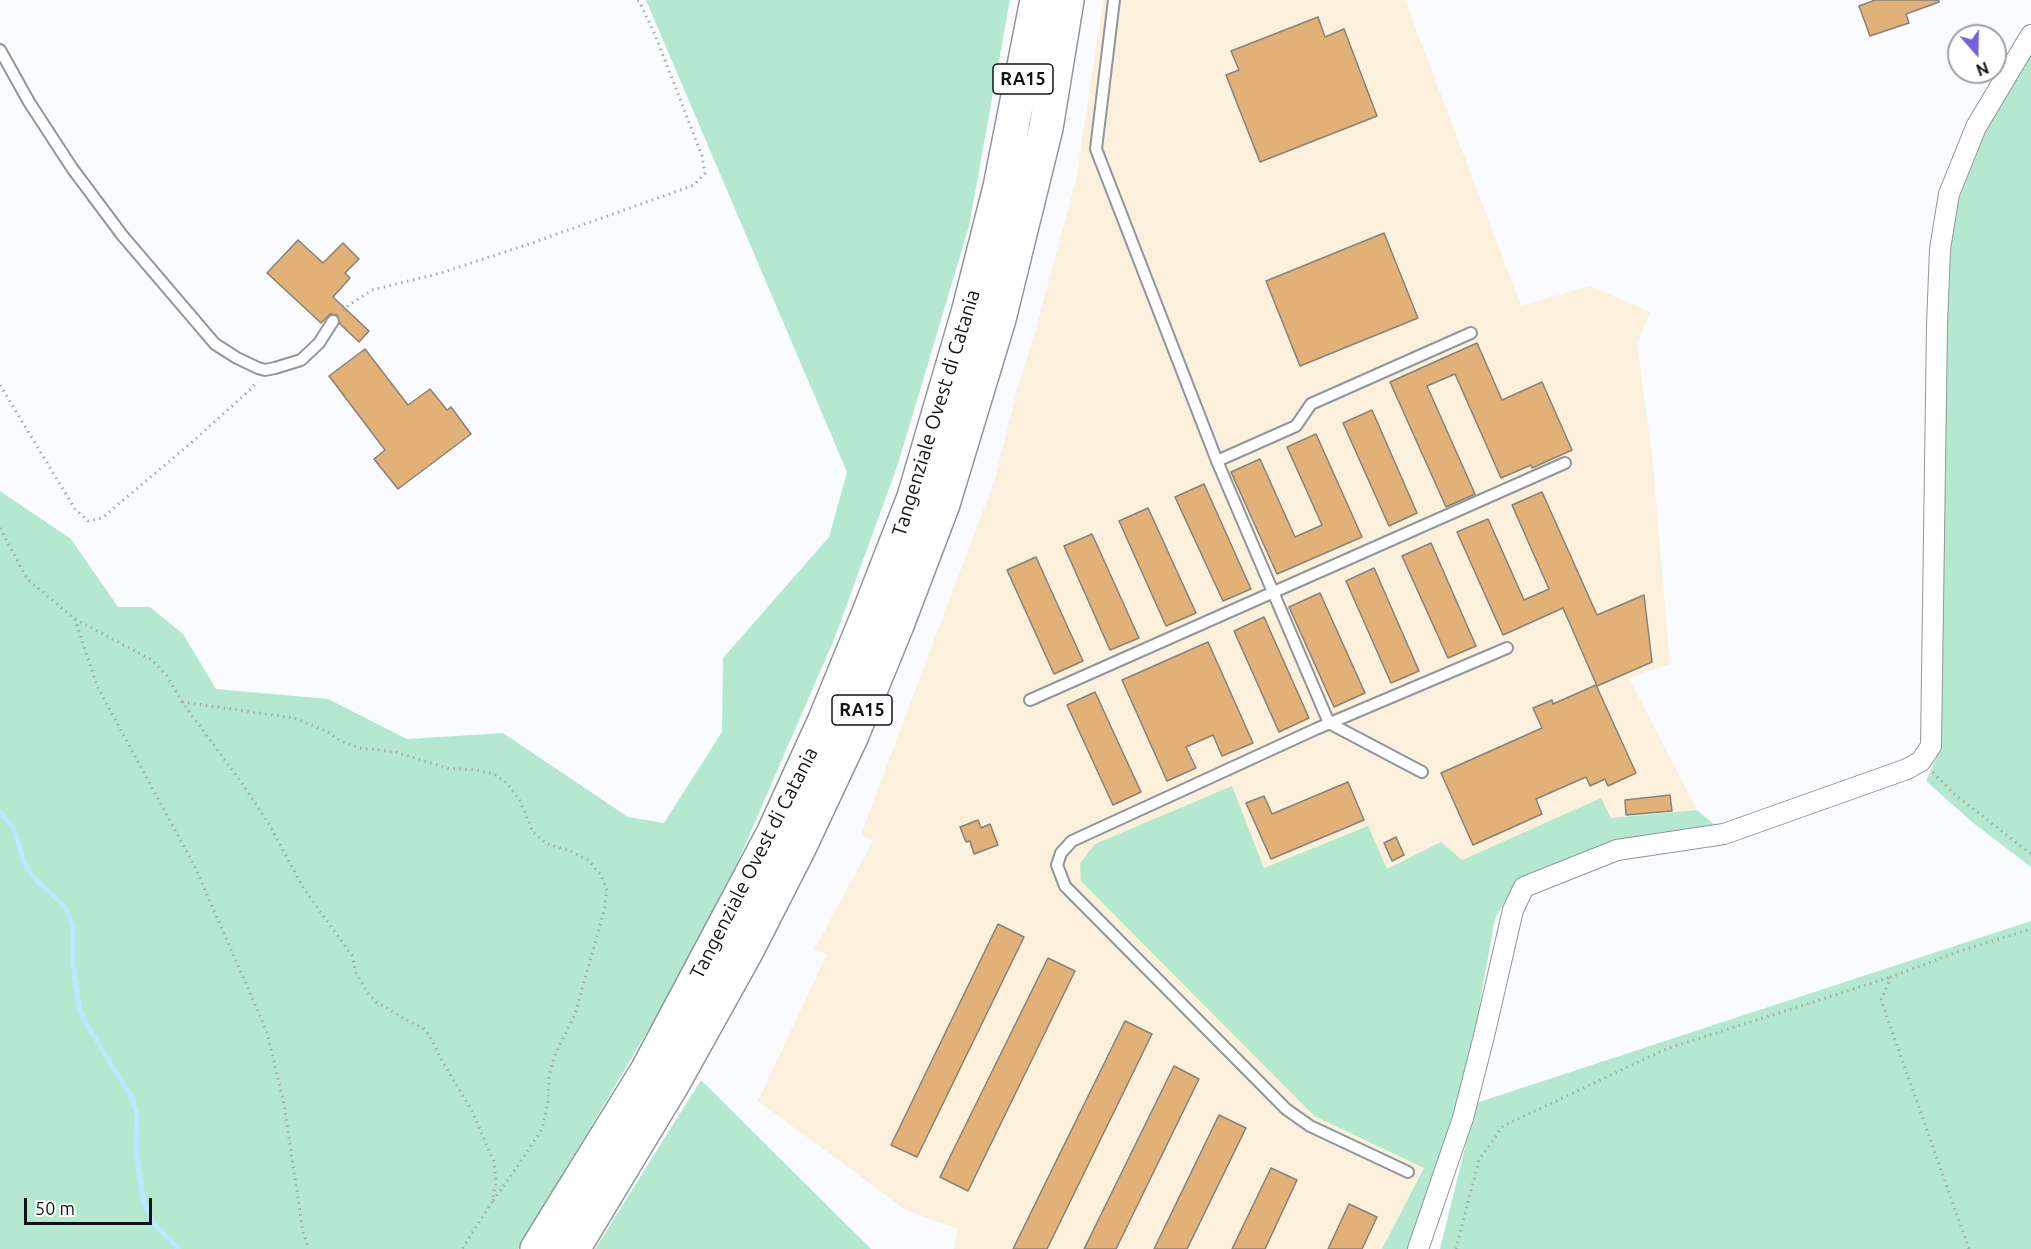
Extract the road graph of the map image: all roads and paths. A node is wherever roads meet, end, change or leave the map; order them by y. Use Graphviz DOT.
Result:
graph roads {
  1 [pos="635,0"];
  2 [pos="1023,0"];
  3 [pos="1059,0"];
  4 [pos="1114,0"];
  5 [pos="2031,35"];
  6 [pos="0,50"];
  7 [pos="1006,158"];
  8 [pos="333,321"];
  9 [pos="1471,333"];
  10 [pos="265,370"];
  11 [pos="0,385"];
  12 [pos="1217,461"];
  13 [pos="1565,463"];
  14 [pos="0,528"];
  15 [pos="1273,593"];
  16 [pos="75,619"];
  17 [pos="1507,648"];
  18 [pos="1030,700"];
  19 [pos="182,702"];
  20 [pos="1329,723"];
  21 [pos="1921,760"];
  22 [pos="1422,772"];
  23 [pos="2031,854"];
  24 [pos="2031,929"];
  25 [pos="1892,977"];
  26 [pos="1408,1172"];
  27 [pos="492,1202"];
  28 [pos="309,1249"];
  29 [pos="462,1249"];
  30 [pos="537,1249"];
  31 [pos="573,1249"];
  32 [pos="1418,1249"];
  33 [pos="1456,1249"];
  34 [pos="1969,1249"];
  1 -- 8 [label="path"];
  2 -- 7 [label="highway"];
  3 -- 7 [label="highway, Tangenziale Ovest di Catania / RA15"];
  3 -- 31 [label="highway, Tangenziale Ovest di Catania / RA15"];
  4 -- 12 [label="lane"];
  5 -- 21 [label="street"];
  6 -- 10 [label="lane"];
  7 -- 30 [label="highway, Tangenziale Ovest di Catania / RA15"];
  8 -- 10 [label="lane"];
  9 -- 12 [label="lane"];
  10 -- 11 [label="path"];
  12 -- 15 [label="lane"];
  13 -- 15 [label="lane"];
  14 -- 16 [label="path"];
  15 -- 18 [label="lane"];
  15 -- 20 [label="lane"];
  16 -- 19 [label="path"];
  16 -- 28 [label="path"];
  17 -- 20 [label="lane"];
  19 -- 27 [label="path"];
  19 -- 27 [label="path"];
  20 -- 22 [label="lane"];
  20 -- 26 [label="lane"];
  21 -- 23 [label="path"];
  21 -- 32 [label="street"];
  24 -- 25 [label="path"];
  25 -- 33 [label="path"];
  25 -- 34 [label="path"];
  27 -- 29 [label="path"];
}
